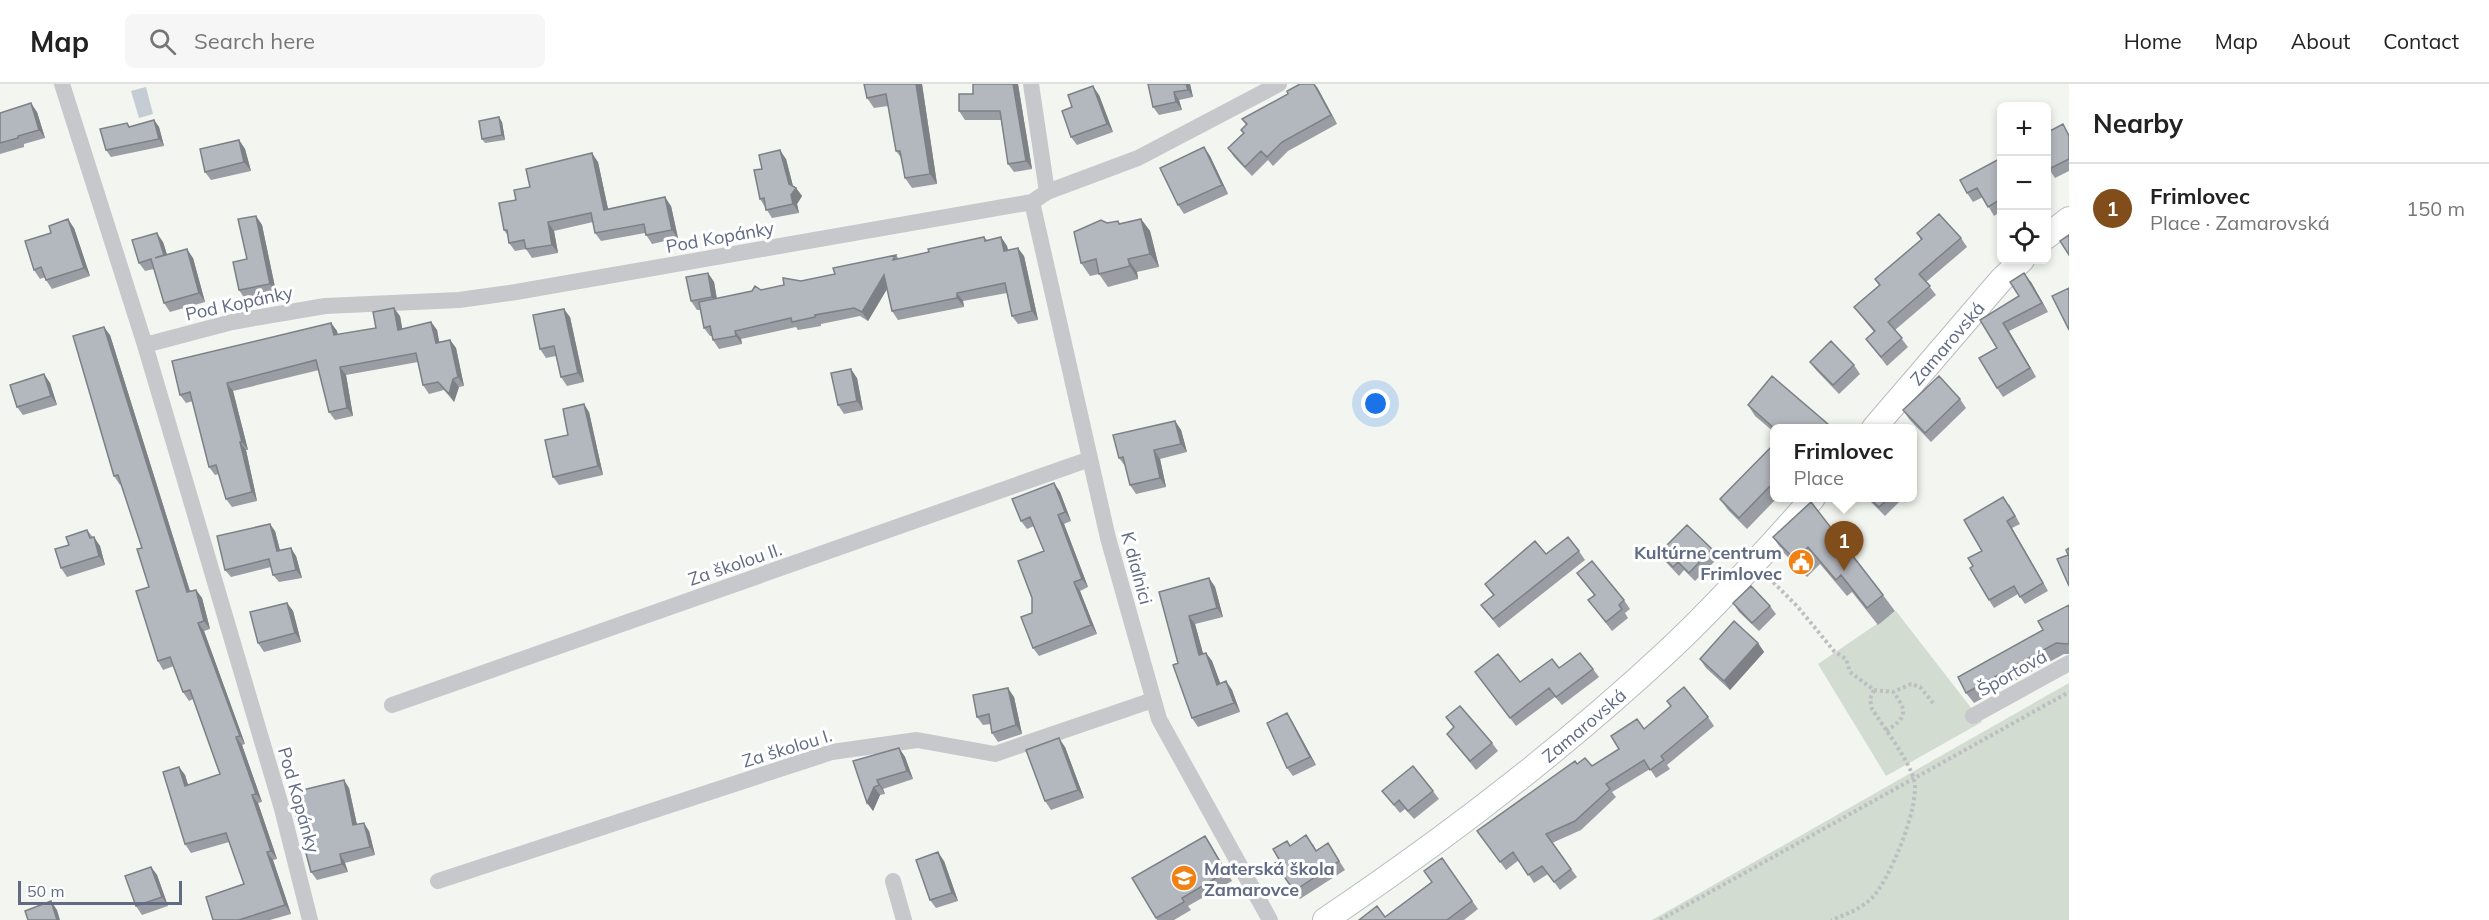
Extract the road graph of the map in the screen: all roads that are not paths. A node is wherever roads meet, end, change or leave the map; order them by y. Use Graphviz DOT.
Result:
graph roads {
  1 [pos="62,84"];
  2 [pos="1031,84"];
  3 [pos="1277,84"];
  4 [pos="1047,192"];
  5 [pos="1032,202"];
  6 [pos="2069,219"];
  7 [pos="2051,233"];
  8 [pos="2018,264"];
  9 [pos="145,345"];
  10 [pos="1878,424"];
  11 [pos="1090,459"];
  12 [pos="1809,502"];
  13 [pos="2069,663"];
  14 [pos="1153,700"];
  15 [pos="392,705"];
  16 [pos="1973,716"];
  17 [pos="438,881"];
  18 [pos="892,881"];
  19 [pos="310,920"];
  20 [pos="904,920"];
  21 [pos="1270,920"];
  22 [pos="1324,920"];
  1 -- 9 [label="street, Pod Kopánky"];
  2 -- 4 [label="street"];
  3 -- 4 [label="street, Pod Kopánky"];
  4 -- 5 [label="street, Pod Kopánky"];
  5 -- 9 [label="street, Pod Kopánky"];
  5 -- 11 [label="street, K diaľnici"];
  6 -- 7 [label="main road"];
  8 -- 10 [label="main road, Zamarovská"];
  9 -- 19 [label="street, Pod Kopánky"];
  11 -- 14 [label="street, K diaľnici"];
  11 -- 15 [label="street, Za školou II."];
  12 -- 22 [label="main road, Zamarovská"];
  13 -- 16 [label="street, Športová"];
  14 -- 17 [label="street, Za školou I."];
  14 -- 21 [label="street, K diaľnici"];
  18 -- 20 [label="street"];
}
